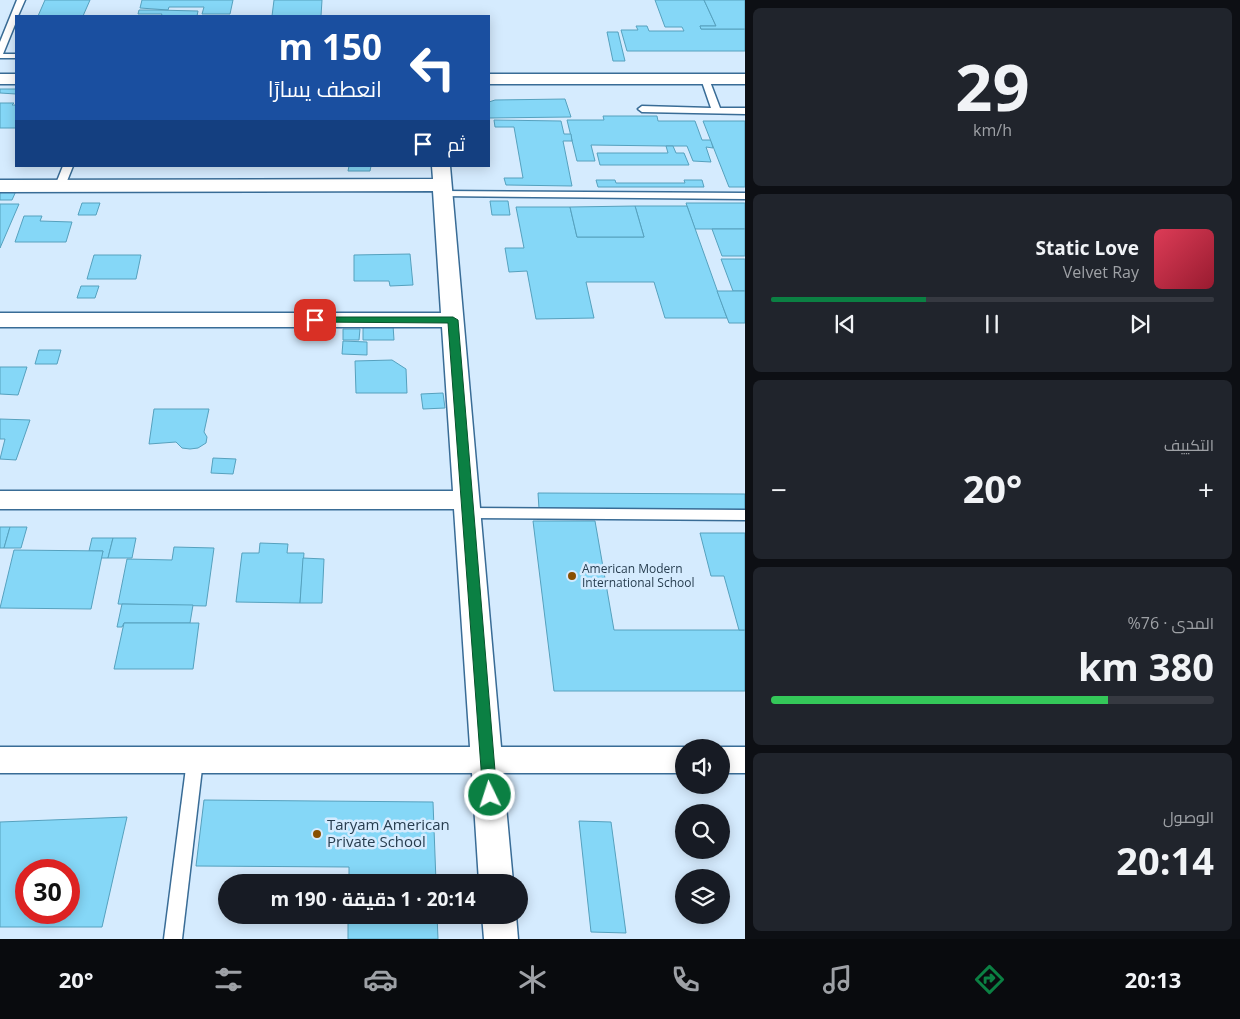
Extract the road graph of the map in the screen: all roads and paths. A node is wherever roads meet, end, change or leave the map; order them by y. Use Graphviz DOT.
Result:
graph roads {
  1 [pos="21,0"];
  2 [pos="0,52"];
  3 [pos="0,56"];
  4 [pos="15,56"];
  5 [pos="0,79"];
  6 [pos="15,79"];
  7 [pos="490,79"];
  8 [pos="704,79"];
  9 [pos="745,79"];
  10 [pos="642,109"];
  11 [pos="716,110"];
  12 [pos="745,111"];
  13 [pos="68,167"];
  14 [pos="442,182"];
  15 [pos="0,186"];
  16 [pos="60,186"];
  17 [pos="745,196"];
  18 [pos="0,320"];
  19 [pos="453,320"];
  20 [pos="0,500"];
  21 [pos="468,507"];
  22 [pos="745,516"];
  23 [pos="0,760"];
  24 [pos="195,760"];
  25 [pos="487,760"];
  26 [pos="675,760"];
  27 [pos="730,760"];
  28 [pos="745,760"];
  29 [pos="495,874"];
  30 [pos="500,924"];
  31 [pos="173,939"];
  32 [pos="501,939"];
  1 -- 2 [label="lane"];
  3 -- 4 [label="lane"];
  5 -- 6 [label="street"];
  7 -- 8 [label="street"];
  8 -- 9 [label="street"];
  8 -- 11 [label="lane"];
  10 -- 11 [label="lane"];
  11 -- 12 [label="lane"];
  13 -- 16 [label="lane"];
  14 -- 16 [label="street"];
  14 -- 17 [label="lane"];
  14 -- 19 [label="street"];
  15 -- 16 [label="street"];
  18 -- 19 [label="street"];
  19 -- 21 [label="street"];
  20 -- 21 [label="street"];
  21 -- 22 [label="lane"];
  21 -- 25 [label="street"];
  23 -- 24 [label="street"];
  24 -- 25 [label="street"];
  24 -- 31 [label="lane"];
  25 -- 26 [label="street"];
  25 -- 29 [label="street"];
  27 -- 28 [label="street"];
  30 -- 32 [label="street"];
}
